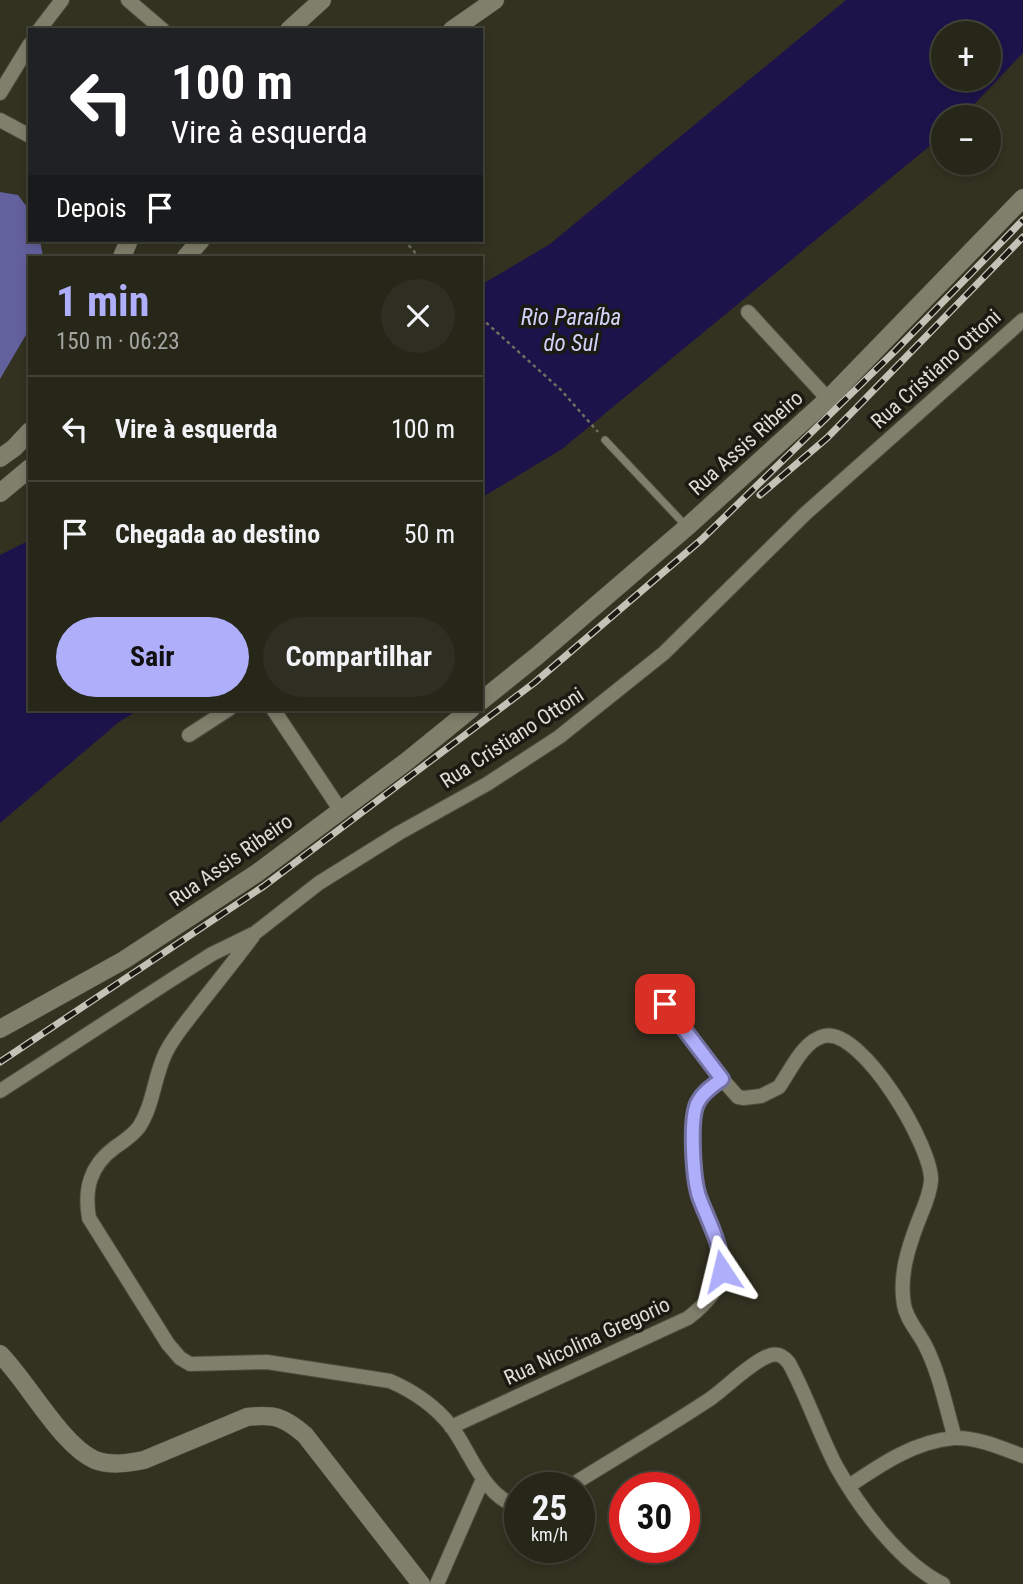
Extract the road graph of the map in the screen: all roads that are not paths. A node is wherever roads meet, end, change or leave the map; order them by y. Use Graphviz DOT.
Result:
graph roads {
  1 [pos="62,0"];
  2 [pos="128,0"];
  3 [pos="322,0"];
  4 [pos="495,0"];
  5 [pos="41,28"];
  6 [pos="161,28"];
  7 [pos="291,28"];
  8 [pos="455,28"];
  9 [pos="28,47"];
  10 [pos="0,93"];
  11 [pos="0,121"];
  12 [pos="28,135"];
  13 [pos="1023,198"];
  14 [pos="748,312"];
  15 [pos="1023,320"];
  16 [pos="828,399"];
  17 [pos="28,433"];
  18 [pos="605,439"];
  19 [pos="0,458"];
  20 [pos="28,469"];
  21 [pos="0,493"];
  22 [pos="687,527"];
  23 [pos="483,699"];
  24 [pos="226,711"];
  25 [pos="274,711"];
  26 [pos="468,711"];
  27 [pos="189,735"];
  28 [pos="341,811"];
  29 [pos="256,933"];
  30 [pos="651,985"];
  31 [pos="1,1029"];
  32 [pos="722,1079"];
  33 [pos="0,1091"];
  34 [pos="0,1354"];
  35 [pos="451,1427"];
  36 [pos="955,1438"];
  37 [pos="1023,1455"];
  38 [pos="593,1472"];
  39 [pos="483,1479"];
  40 [pos="849,1486"];
  41 [pos="504,1501"];
  42 [pos="421,1584"];
  43 [pos="437,1584"];
  44 [pos="943,1584"];
  1 -- 5 [label="street"];
  2 -- 6 [label="street"];
  3 -- 7 [label="street"];
  4 -- 8 [label="street"];
  9 -- 10 [label="street"];
  11 -- 12 [label="street"];
  13 -- 16 [label="street, Rua Assis Ribeiro"];
  14 -- 16 [label="street"];
  15 -- 29 [label="street, Rua Cristiano Ottoni"];
  16 -- 22 [label="street, Rua Assis Ribeiro"];
  17 -- 19 [label="street"];
  18 -- 22 [label="lane"];
  20 -- 21 [label="street"];
  22 -- 23 [label="street, Rua Assis Ribeiro"];
  24 -- 27 [label="street"];
  25 -- 28 [label="street"];
  26 -- 28 [label="street, Rua Assis Ribeiro"];
  28 -- 31 [label="street, Rua Assis Ribeiro"];
  29 -- 33 [label="street, Rua Cristiano Ottoni"];
  29 -- 35 [label="street"];
  30 -- 32 [label="street"];
  32 -- 35 [label="street, Rua Nicolina Gregorio"];
  32 -- 36 [label="street"];
  34 -- 42 [label="street"];
  35 -- 39 [label="street"];
  36 -- 37 [label="street"];
  36 -- 40 [label="street"];
  38 -- 40 [label="street"];
  39 -- 41 [label="street"];
  39 -- 43 [label="street"];
  40 -- 44 [label="street"];
}
